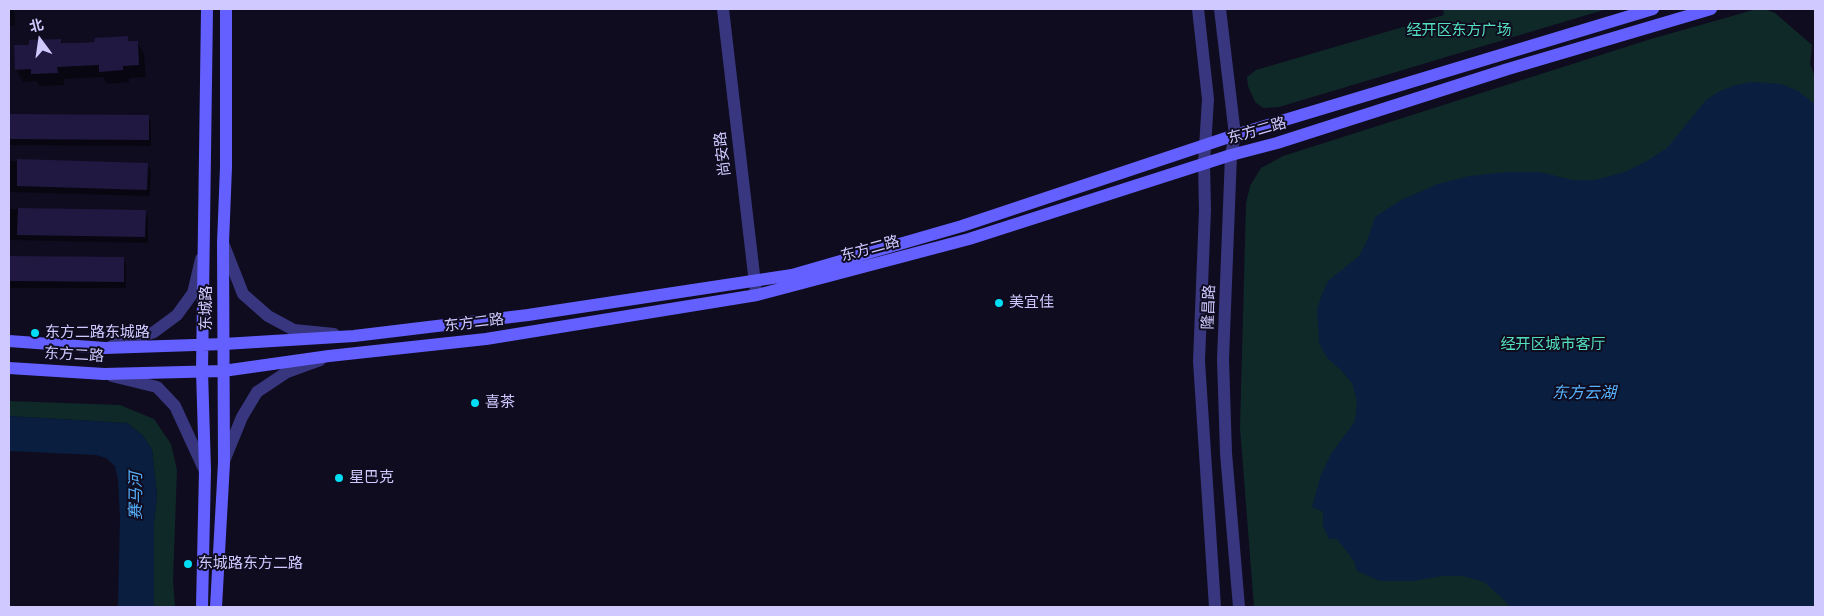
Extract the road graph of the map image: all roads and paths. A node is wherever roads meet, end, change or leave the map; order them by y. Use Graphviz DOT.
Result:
graph roads {
  1 [pos="207,9"];
  2 [pos="226,9"];
  3 [pos="723,9"];
  4 [pos="1198,9"];
  5 [pos="1220,9"];
  6 [pos="1653,9"];
  7 [pos="1711,9"];
  8 [pos="1235,135"];
  9 [pos="1205,145"];
  10 [pos="1231,155"];
  11 [pos="1204,164"];
  12 [pos="223,243"];
  13 [pos="204,250"];
  14 [pos="754,280"];
  15 [pos="757,295"];
  16 [pos="354,336"];
  17 [pos="9,341"];
  18 [pos="202,344"];
  19 [pos="224,344"];
  20 [pos="104,348"];
  21 [pos="329,356"];
  22 [pos="9,368"];
  23 [pos="202,371"];
  24 [pos="223,371"];
  25 [pos="104,374"];
  26 [pos="224,463"];
  27 [pos="205,470"];
  28 [pos="202,607"];
  29 [pos="216,607"];
  30 [pos="1215,607"];
  31 [pos="1239,607"];
  1 -- 13 [label="main road, 东城路"];
  2 -- 12 [label="main road, 东城路"];
  3 -- 14 [label="street, 尚安路"];
  4 -- 9 [label="street, 隆昌路"];
  5 -- 8 [label="street, 隆昌路"];
  6 -- 8 [label="main road, 东方二路"];
  7 -- 10 [label="main road, 东方二路"];
  8 -- 9 [label="main road, 东方二路"];
  8 -- 10 [label="street, 隆昌路"];
  9 -- 11 [label="street, 隆昌路"];
  9 -- 14 [label="main road, 东方二路"];
  10 -- 11 [label="main road, 东方二路"];
  10 -- 31 [label="street, 隆昌路"];
  11 -- 15 [label="main road, 东方二路"];
  11 -- 30 [label="street, 隆昌路"];
  12 -- 16 [label="street"];
  12 -- 19 [label="main road, 东城路"];
  13 -- 18 [label="main road, 东城路"];
  13 -- 20 [label="street"];
  14 -- 15 [label="street, 尚安路"];
  14 -- 16 [label="main road, 东方二路"];
  15 -- 21 [label="main road, 东方二路"];
  16 -- 19 [label="main road, 东方二路"];
  17 -- 20 [label="main road, 东方二路"];
  18 -- 19 [label="main road, 东方二路"];
  18 -- 20 [label="main road, 东方二路"];
  18 -- 23 [label="main road, 东城路"];
  19 -- 24 [label="main road, 东城路"];
  21 -- 24 [label="main road, 东方二路"];
  21 -- 26 [label="street"];
  22 -- 25 [label="main road, 东方二路"];
  23 -- 24 [label="main road, 东方二路"];
  23 -- 25 [label="main road, 东方二路"];
  23 -- 27 [label="main road, 东城路"];
  24 -- 26 [label="main road, 东城路"];
  25 -- 27 [label="street"];
  26 -- 29 [label="main road, 东城路"];
  27 -- 28 [label="main road, 东城路"];
}
